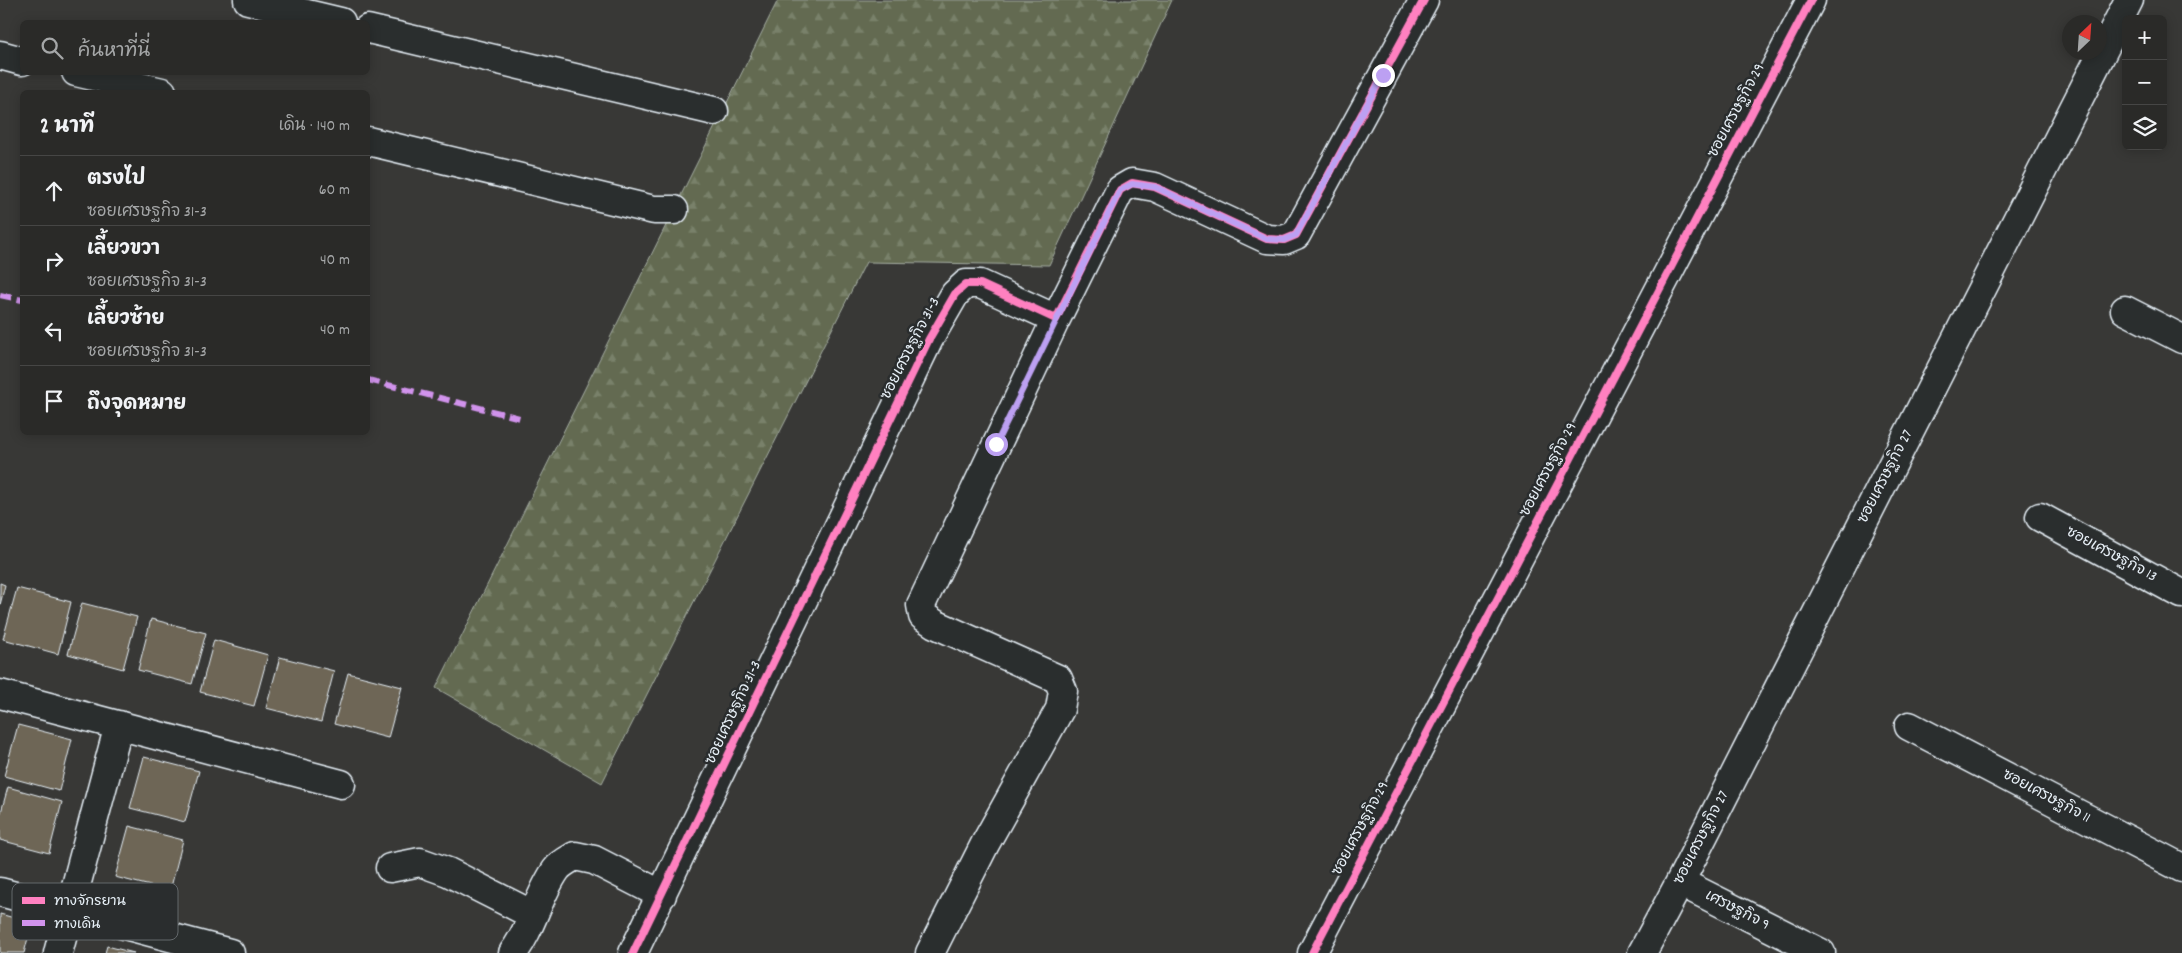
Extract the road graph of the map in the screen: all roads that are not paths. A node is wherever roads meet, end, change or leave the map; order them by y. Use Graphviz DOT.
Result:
graph roads {
  1 [pos="248,0"];
  2 [pos="1424,0"];
  3 [pos="1811,0"];
  4 [pos="2129,0"];
  5 [pos="333,20"];
  6 [pos="370,29"];
  7 [pos="0,56"];
  8 [pos="20,60"];
  9 [pos="88,75"];
  10 [pos="148,90"];
  11 [pos="714,112"];
  12 [pos="370,140"];
  13 [pos="674,210"];
  14 [pos="2126,310"];
  15 [pos="1056,319"];
  16 [pos="2182,339"];
  17 [pos="2040,517"];
  18 [pos="2182,594"];
  19 [pos="0,694"];
  20 [pos="119,725"];
  21 [pos="1909,726"];
  22 [pos="341,784"];
  23 [pos="390,868"];
  24 [pos="2182,868"];
  25 [pos="1680,882"];
  26 [pos="77,883"];
  27 [pos="662,895"];
  28 [pos="533,915"];
  29 [pos="178,939"];
  30 [pos="62,940"];
  31 [pos="58,953"];
  32 [pos="230,953"];
  33 [pos="513,953"];
  34 [pos="633,953"];
  35 [pos="930,953"];
  36 [pos="1312,953"];
  37 [pos="1642,953"];
  38 [pos="1821,953"];
  1 -- 5 [label="street"];
  2 -- 15 [label="street"];
  3 -- 36 [label="street, ซอยเศรษฐกิจ 29"];
  4 -- 25 [label="street, ซอยเศรษฐกิจ 27"];
  6 -- 11 [label="street"];
  7 -- 8 [label="street"];
  9 -- 10 [label="street"];
  12 -- 13 [label="street"];
  14 -- 16 [label="street"];
  15 -- 27 [label="street, ซอยเศรษฐกิจ 31-3"];
  15 -- 35 [label="street"];
  17 -- 18 [label="street, ซอยเศรษฐกิจ 13"];
  19 -- 20 [label="street"];
  20 -- 22 [label="street"];
  20 -- 26 [label="street"];
  21 -- 24 [label="street, ซอยเศรษฐกิจ 11"];
  23 -- 28 [label="street"];
  25 -- 37 [label="street, ซอยเศรษฐกิจ 27"];
  25 -- 38 [label="street, เศรษฐกิจ 9"];
  27 -- 28 [label="street"];
  27 -- 34 [label="street, ซอยเศรษฐกิจ 31-3"];
  28 -- 33 [label="street"];
  29 -- 32 [label="street"];
  30 -- 31 [label="street"];
}
